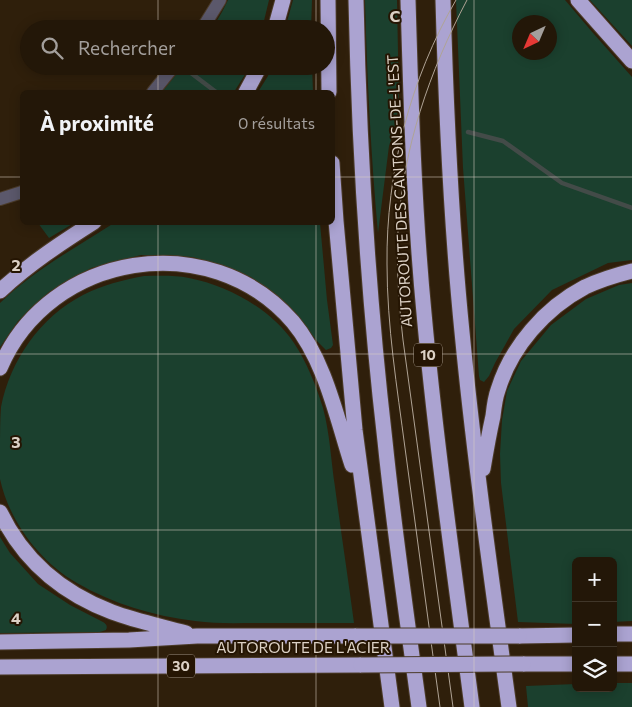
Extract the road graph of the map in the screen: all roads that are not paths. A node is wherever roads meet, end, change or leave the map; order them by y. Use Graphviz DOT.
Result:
graph roads {
  1 [pos="220,0"];
  2 [pos="283,0"];
  3 [pos="328,0"];
  4 [pos="356,0"];
  5 [pos="408,0"];
  6 [pos="443,0"];
  7 [pos="578,0"];
  8 [pos="208,20"];
  9 [pos="277,20"];
  10 [pos="328,20"];
  11 [pos="632,61"];
  12 [pos="167,75"];
  13 [pos="255,75"];
  14 [pos="329,75"];
  15 [pos="155,90"];
  16 [pos="247,90"];
  17 [pos="329,90"];
  18 [pos="20,193"];
  19 [pos="0,199"];
  20 [pos="335,206"];
  21 [pos="90,225"];
  22 [pos="632,271"];
  23 [pos="0,290"];
  24 [pos="0,368"];
  25 [pos="480,485"];
  26 [pos="364,500"];
  27 [pos="0,512"];
  28 [pos="572,634"];
  29 [pos="197,636"];
  30 [pos="0,642"];
  31 [pos="572,664"];
  32 [pos="617,664"];
  33 [pos="632,664"];
  34 [pos="0,667"];
  35 [pos="392,707"];
  36 [pos="419,707"];
  37 [pos="472,707"];
  38 [pos="510,707"];
  1 -- 8 [label="street"];
  2 -- 9 [label="highway"];
  3 -- 10 [label="highway"];
  4 -- 36 [label="highway"];
  5 -- 37 [label="highway, AUTOROUTE DES CANTONS-DE-L'EST / 10"];
  6 -- 25 [label="highway"];
  7 -- 11 [label="highway"];
  12 -- 15 [label="street"];
  13 -- 16 [label="highway"];
  14 -- 17 [label="highway"];
  18 -- 19 [label="street"];
  20 -- 26 [label="highway"];
  21 -- 23 [label="highway"];
  22 -- 25 [label="highway"];
  24 -- 26 [label="highway"];
  25 -- 38 [label="highway"];
  26 -- 35 [label="highway"];
  27 -- 29 [label="highway"];
  28 -- 29 [label="highway, bridge"];
  29 -- 30 [label="highway"];
  31 -- 34 [label="highway, AUTOROUTE DE L'ACIER / 30, bridge"];
  32 -- 33 [label="highway"];
}
